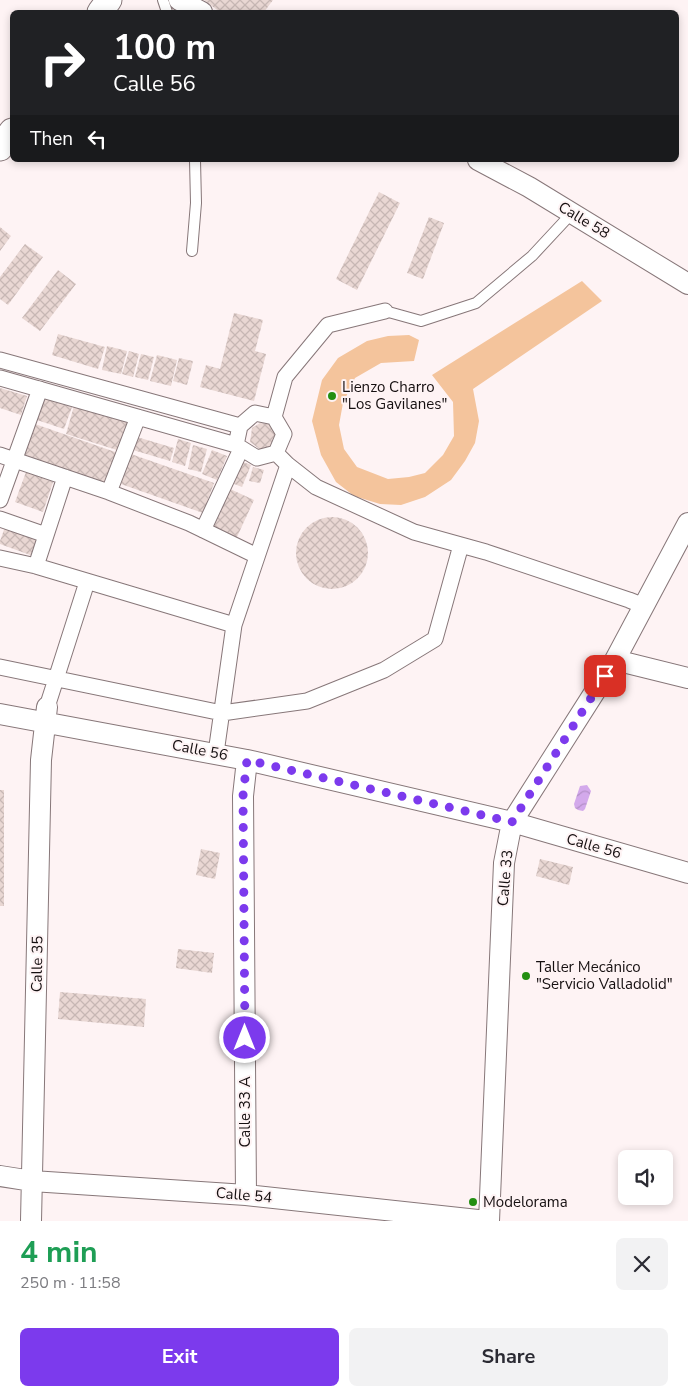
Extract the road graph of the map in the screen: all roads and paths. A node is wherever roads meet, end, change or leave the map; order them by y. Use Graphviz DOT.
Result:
graph roads {
  1 [pos="179,0"];
  2 [pos="198,10"];
  3 [pos="10,134"];
  4 [pos="0,148"];
  5 [pos="195,162"];
  6 [pos="482,162"];
  7 [pos="572,213"];
  8 [pos="192,251"];
  9 [pos="688,284"];
  10 [pos="385,311"];
  11 [pos="0,360"];
  12 [pos="0,378"];
  13 [pos="40,389"];
  14 [pos="138,417"];
  15 [pos="274,417"];
  16 [pos="240,426"];
  17 [pos="239,447"];
  18 [pos="276,453"];
  19 [pos="7,458"];
  20 [pos="288,464"];
  21 [pos="65,477"];
  22 [pos="109,492"];
  23 [pos="0,500"];
  24 [pos="0,519"];
  25 [pos="688,523"];
  26 [pos="202,530"];
  27 [pos="46,535"];
  28 [pos="461,545"];
  29 [pos="257,556"];
  30 [pos="0,558"];
  31 [pos="36,566"];
  32 [pos="87,582"];
  33 [pos="644,606"];
  34 [pos="234,626"];
  35 [pos="615,660"];
  36 [pos="0,667"];
  37 [pos="688,678"];
  38 [pos="56,680"];
  39 [pos="222,713"];
  40 [pos="0,714"];
  41 [pos="46,715"];
  42 [pos="216,753"];
  43 [pos="247,760"];
  44 [pos="512,822"];
  45 [pos="688,873"];
  46 [pos="0,1176"];
  47 [pos="32,1181"];
  48 [pos="246,1195"];
  49 [pos="31,1221"];
  50 [pos="488,1221"];
  1 -- 2 [label="street"];
  3 -- 4 [label="street"];
  5 -- 8 [label="lane"];
  6 -- 7 [label="street, Calle 58"];
  7 -- 9 [label="street, Calle 58"];
  7 -- 10 [label="lane"];
  10 -- 15 [label="street"];
  11 -- 16 [label="street"];
  12 -- 13 [label="street"];
  13 -- 14 [label="street"];
  13 -- 19 [label="street"];
  14 -- 17 [label="street"];
  14 -- 22 [label="street"];
  15 -- 16 [label="street"];
  15 -- 18 [label="street"];
  16 -- 17 [label="street"];
  17 -- 18 [label="street"];
  17 -- 26 [label="street"];
  18 -- 20 [label="street"];
  19 -- 21 [label="street"];
  19 -- 23 [label="street"];
  20 -- 28 [label="street"];
  20 -- 29 [label="street"];
  21 -- 22 [label="street"];
  21 -- 27 [label="street"];
  22 -- 26 [label="street"];
  24 -- 27 [label="street"];
  25 -- 33 [label="street, Calle 33"];
  26 -- 29 [label="street"];
  27 -- 31 [label="street"];
  28 -- 33 [label="street"];
  28 -- 39 [label="street"];
  29 -- 34 [label="street"];
  30 -- 31 [label="street"];
  31 -- 32 [label="street"];
  32 -- 34 [label="street"];
  32 -- 38 [label="street"];
  33 -- 35 [label="street, Calle 33"];
  34 -- 39 [label="street"];
  35 -- 37 [label="street"];
  35 -- 44 [label="street, Calle 33"];
  36 -- 38 [label="street"];
  38 -- 39 [label="street"];
  38 -- 41 [label="street"];
  39 -- 42 [label="street"];
  40 -- 41 [label="street, Calle 56"];
  41 -- 42 [label="street, Calle 56"];
  41 -- 47 [label="street, Calle 35"];
  42 -- 43 [label="street, Calle 56"];
  43 -- 44 [label="street, Calle 56"];
  43 -- 48 [label="street, Calle 33 A"];
  44 -- 45 [label="street, Calle 56"];
  44 -- 50 [label="street, Calle 33"];
  46 -- 47 [label="street, Calle 54"];
  47 -- 48 [label="street, Calle 54"];
  47 -- 49 [label="street, Calle 35"];
  48 -- 50 [label="street, Calle 54"];
}
